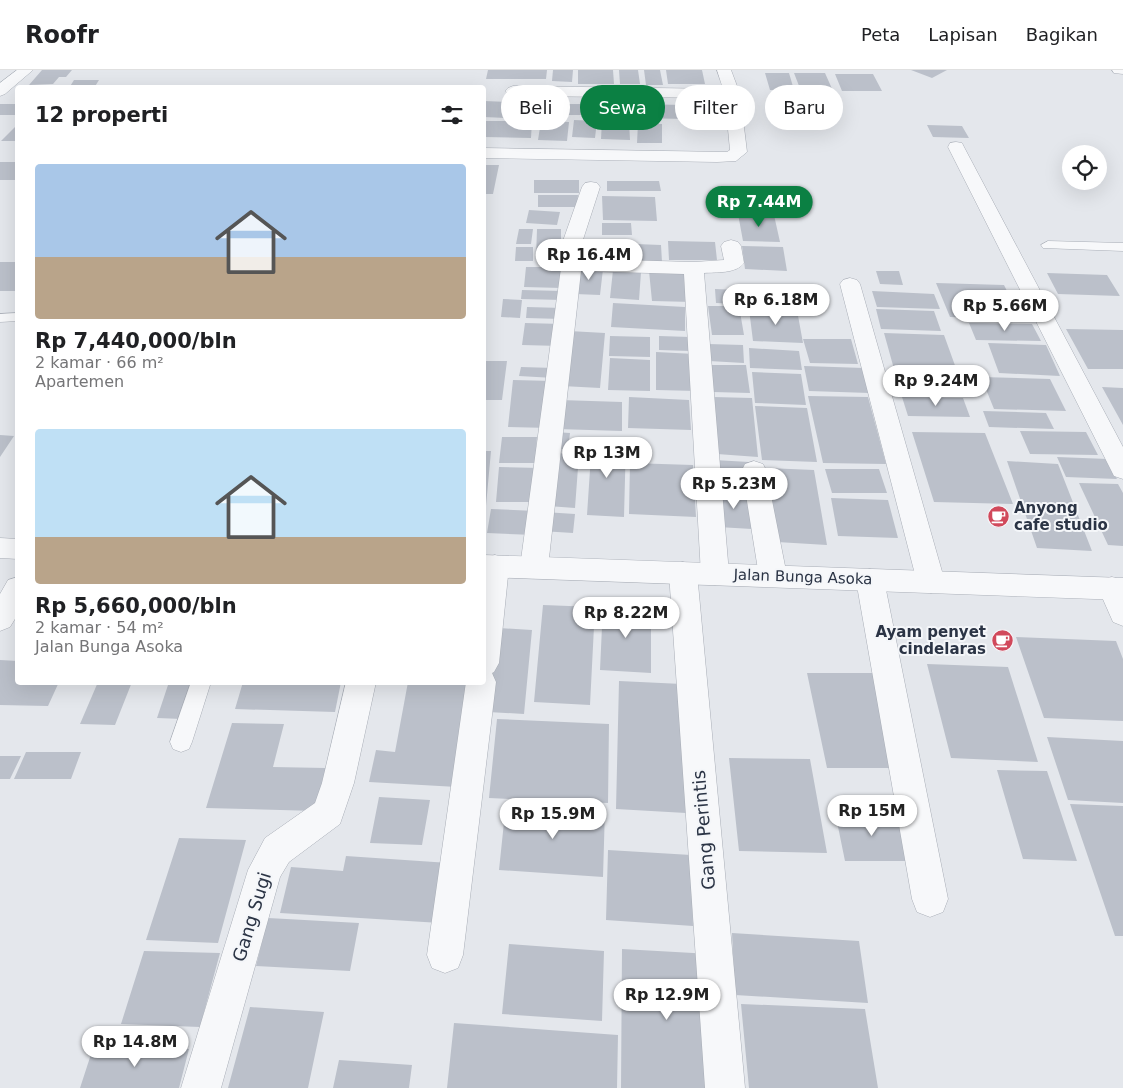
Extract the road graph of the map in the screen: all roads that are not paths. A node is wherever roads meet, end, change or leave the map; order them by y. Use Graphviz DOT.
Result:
graph roads {
  1 [pos="26,70"];
  2 [pos="724,70"];
  3 [pos="729,85"];
  4 [pos="0,91"];
  5 [pos="570,92"];
  6 [pos="675,93"];
  7 [pos="736,130"];
  8 [pos="956,147"];
  9 [pos="486,154"];
  10 [pos="591,187"];
  11 [pos="1048,244"];
  12 [pos="731,246"];
  13 [pos="1123,247"];
  14 [pos="572,261"];
  15 [pos="694,268"];
  16 [pos="850,284"];
  17 [pos="15,317"];
  18 [pos="0,318"];
  19 [pos="754,470"];
  20 [pos="1123,470"];
  21 [pos="0,548"];
  22 [pos="15,549"];
  23 [pos="489,566"];
  24 [pos="534,568"];
  25 [pos="699,573"];
  26 [pos="773,576"];
  27 [pos="870,580"];
  28 [pos="931,582"];
  29 [pos="1118,588"];
  30 [pos="15,593"];
  31 [pos="1123,614"];
  32 [pos="0,618"];
  33 [pos="486,624"];
  34 [pos="200,685"];
  35 [pos="360,685"];
  36 [pos="481,685"];
  37 [pos="181,742"];
  38 [pos="930,899"];
  39 [pos="445,955"];
  40 [pos="201,1088"];
  41 [pos="726,1088"];
  1 -- 4 [label="street"];
  2 -- 3 [label="street"];
  5 -- 6 [label="street"];
  7 -- 9 [label="street"];
  8 -- 20 [label="street"];
  10 -- 14 [label="street"];
  11 -- 13 [label="lane"];
  12 -- 15 [label="street"];
  14 -- 15 [label="street"];
  14 -- 24 [label="street"];
  15 -- 25 [label="street, Gang Perintis"];
  16 -- 28 [label="street"];
  17 -- 18 [label="lane"];
  19 -- 26 [label="street"];
  21 -- 22 [label="street"];
  23 -- 24 [label="street, Jalan Bunga Asoka"];
  23 -- 33 [label="street"];
  24 -- 25 [label="street, Jalan Bunga Asoka"];
  25 -- 26 [label="street, Jalan Bunga Asoka"];
  25 -- 41 [label="street, Gang Perintis"];
  26 -- 27 [label="street, Jalan Bunga Asoka"];
  27 -- 28 [label="street, Jalan Bunga Asoka"];
  27 -- 38 [label="street"];
  28 -- 29 [label="street, Jalan Bunga Asoka"];
  29 -- 31 [label="street"];
  30 -- 32 [label="street"];
  34 -- 37 [label="lane"];
  35 -- 40 [label="street, Gang Sugi"];
  36 -- 39 [label="street"];
}
